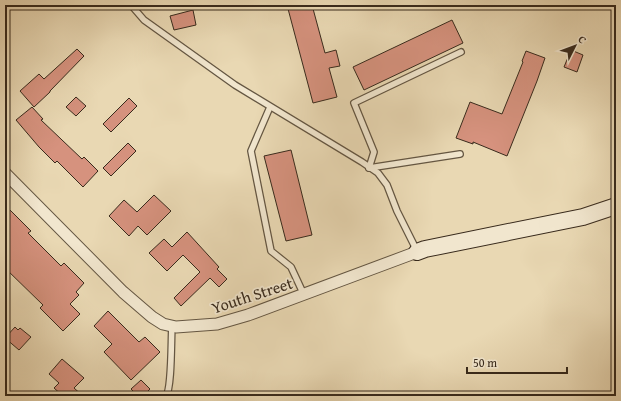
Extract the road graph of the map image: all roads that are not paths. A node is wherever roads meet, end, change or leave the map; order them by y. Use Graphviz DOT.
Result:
graph roads {
  1 [pos="131,5"];
  2 [pos="461,52"];
  3 [pos="270,106"];
  4 [pos="460,154"];
  5 [pos="370,168"];
  6 [pos="5,174"];
  7 [pos="616,206"];
  8 [pos="417,252"];
  9 [pos="304,295"];
  10 [pos="172,326"];
  11 [pos="166,396"];
  1 -- 3 [label="lane"];
  2 -- 5 [label="lane"];
  3 -- 5 [label="lane"];
  3 -- 9 [label="lane"];
  4 -- 5 [label="lane"];
  5 -- 8 [label="lane"];
  6 -- 10 [label="street, Youth Street"];
  7 -- 8 [label="street"];
  8 -- 9 [label="street, Youth Street"];
  9 -- 10 [label="street, Youth Street"];
  10 -- 11 [label="lane"];
}
